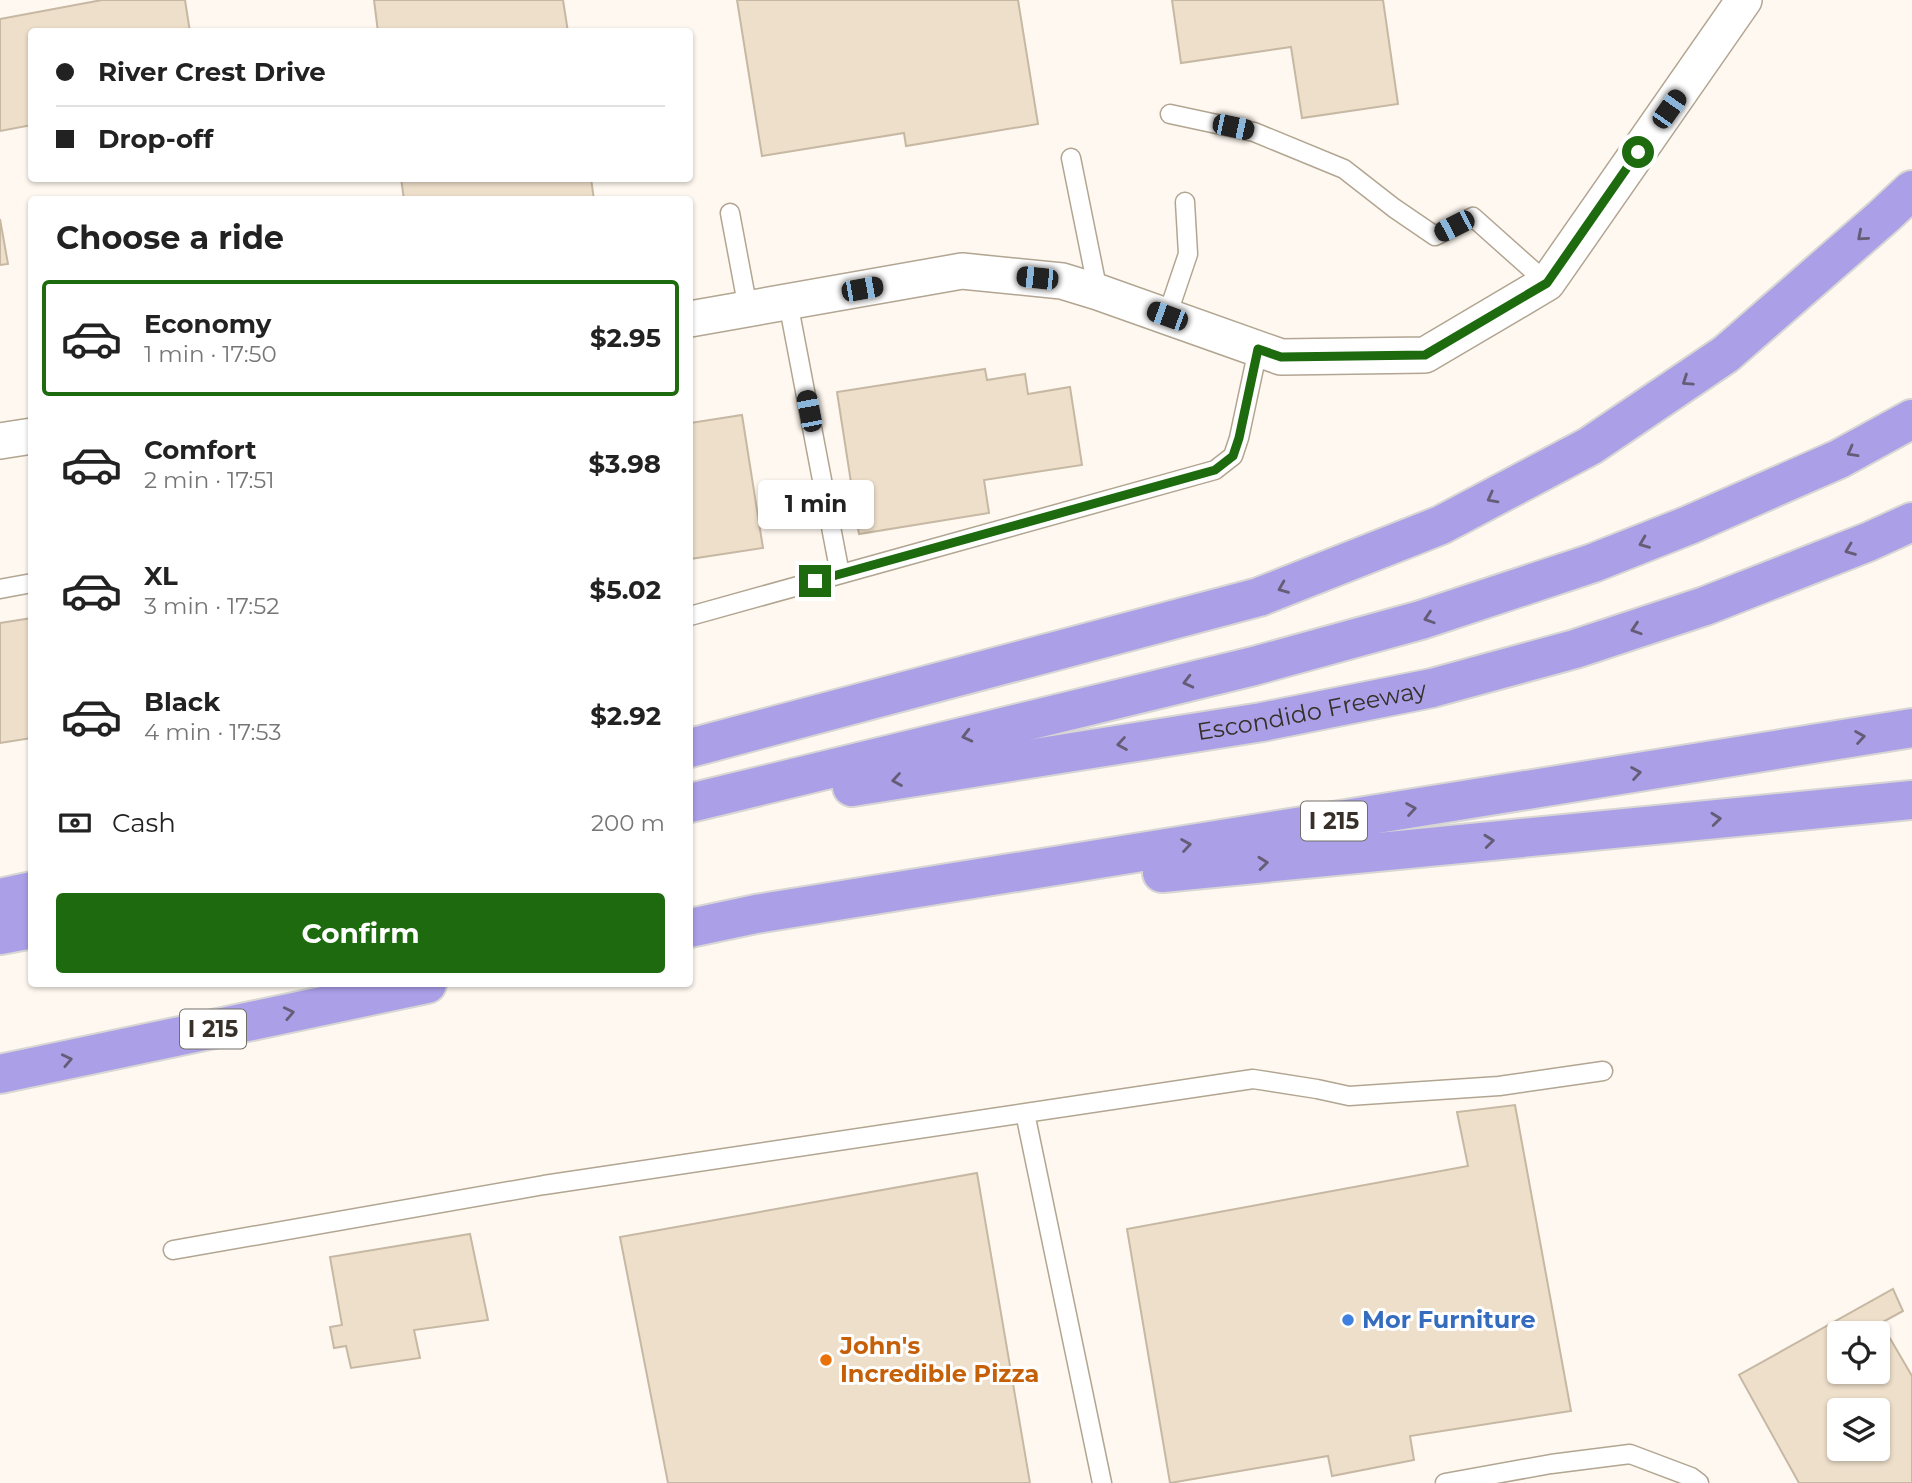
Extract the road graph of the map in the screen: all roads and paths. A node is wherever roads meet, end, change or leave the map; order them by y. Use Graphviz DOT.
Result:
graph roads {
  1 [pos="1744,0"];
  2 [pos="1170,114"];
  3 [pos="1071,158"];
  4 [pos="1912,190"];
  5 [pos="1185,202"];
  6 [pos="730,213"];
  7 [pos="1547,283"];
  8 [pos="1098,292"];
  9 [pos="788,302"];
  10 [pos="748,309"];
  11 [pos="1167,316"];
  12 [pos="693,318"];
  13 [pos="1258,349"];
  14 [pos="1912,419"];
  15 [pos="28,437"];
  16 [pos="0,441"];
  17 [pos="1912,522"];
  18 [pos="840,574"];
  19 [pos="28,584"];
  20 [pos="0,589"];
  21 [pos="693,615"];
  22 [pos="1912,728"];
  23 [pos="693,747"];
  24 [pos="1912,800"];
  25 [pos="693,802"];
  26 [pos="693,812"];
  27 [pos="28,892"];
  28 [pos="0,898"];
  29 [pos="756,914"];
  30 [pos="693,927"];
  31 [pos="28,930"];
  32 [pos="0,935"];
  33 [pos="413,987"];
  34 [pos="1603,1071"];
  35 [pos="0,1074"];
  36 [pos="1025,1113"];
  37 [pos="173,1250"];
  38 [pos="1102,1483"];
  39 [pos="1444,1483"];
  40 [pos="1699,1483"];
  1 -- 7 [label="street"];
  2 -- 7 [label="lane"];
  3 -- 8 [label="lane"];
  4 -- 23 [label="highway, one-way"];
  5 -- 11 [label="lane"];
  6 -- 10 [label="lane"];
  7 -- 13 [label="street"];
  8 -- 9 [label="street"];
  8 -- 11 [label="street"];
  9 -- 10 [label="street"];
  9 -- 18 [label="lane"];
  10 -- 12 [label="street"];
  11 -- 13 [label="street"];
  13 -- 18 [label="lane"];
  14 -- 25 [label="highway, one-way"];
  15 -- 16 [label="street"];
  17 -- 26 [label="highway, Escondido Freeway, one-way"];
  18 -- 21 [label="lane"];
  19 -- 20 [label="lane"];
  29 -- 22 [label="highway, I 215, one-way"];
  29 -- 24 [label="highway, one-way"];
  27 -- 28 [label="highway"];
  29 -- 30 [label="highway, I 215"];
  31 -- 32 [label="highway"];
  35 -- 33 [label="highway, I 215, one-way"];
  34 -- 36 [label="lane"];
  36 -- 37 [label="lane"];
  36 -- 38 [label="lane"];
  39 -- 40 [label="lane"];
}
